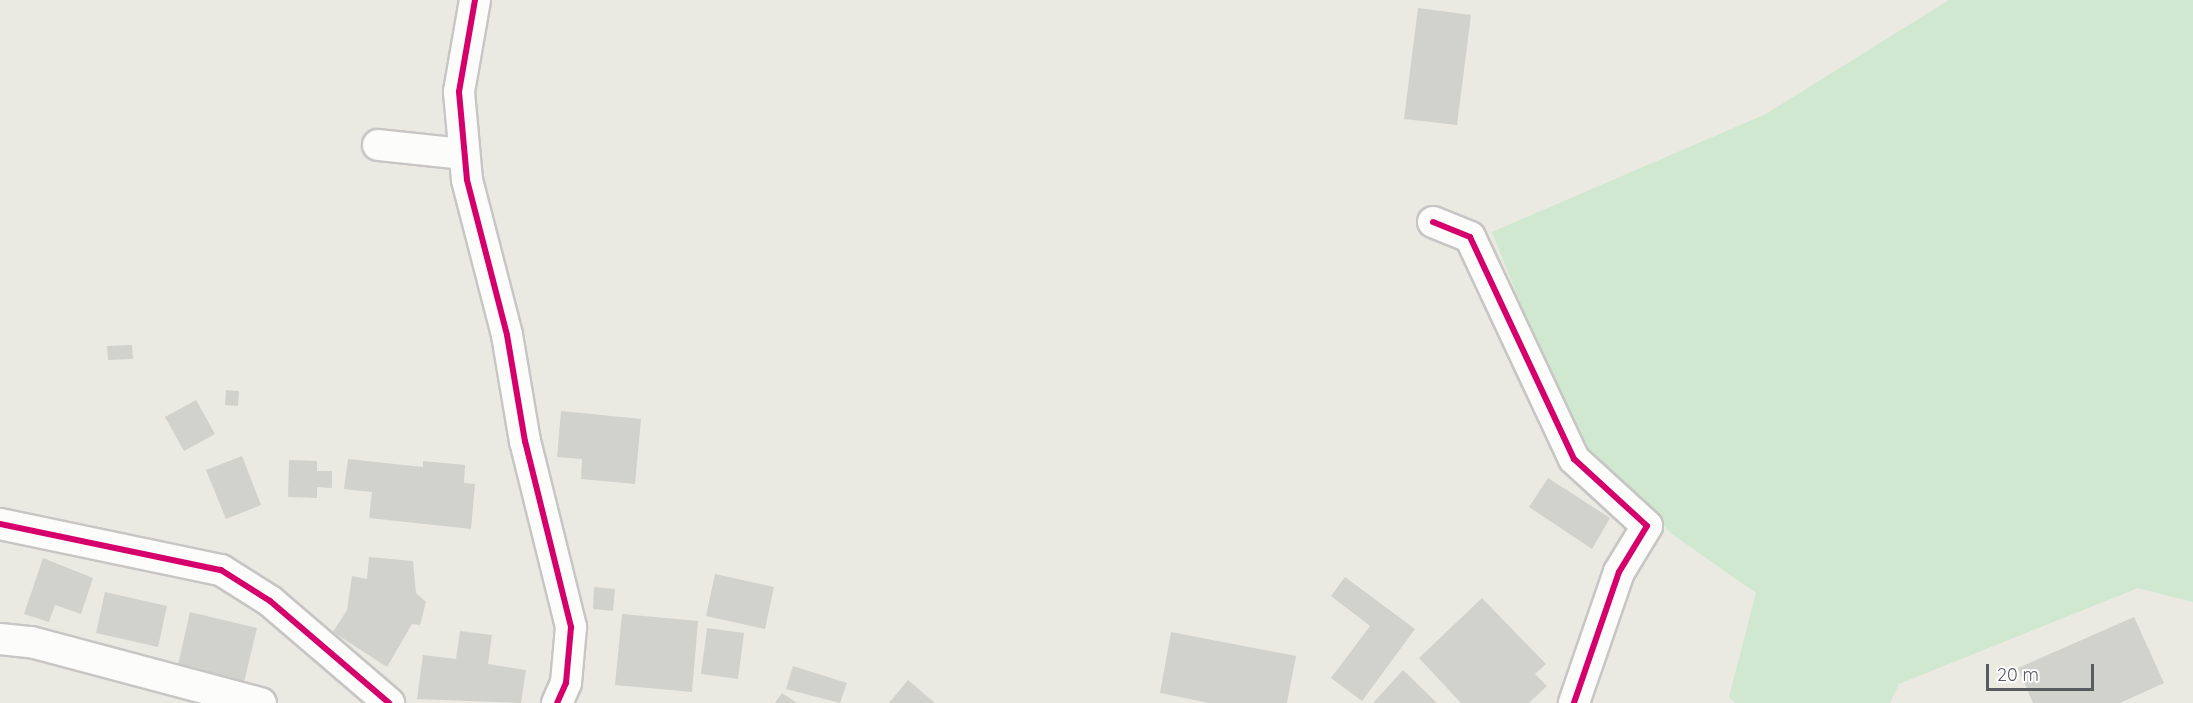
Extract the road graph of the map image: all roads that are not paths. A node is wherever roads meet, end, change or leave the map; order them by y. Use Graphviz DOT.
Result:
graph roads {
  1 [pos="475,0"];
  2 [pos="378,145"];
  3 [pos="464,154"];
  4 [pos="1432,222"];
  5 [pos="0,524"];
  6 [pos="0,639"];
  7 [pos="261,703"];
  8 [pos="389,703"];
  9 [pos="557,703"];
  10 [pos="1574,703"];
  1 -- 3 [label="street"];
  2 -- 3 [label="street"];
  3 -- 9 [label="street"];
  4 -- 10 [label="street"];
  5 -- 8 [label="street"];
  6 -- 7 [label="street"];
}
